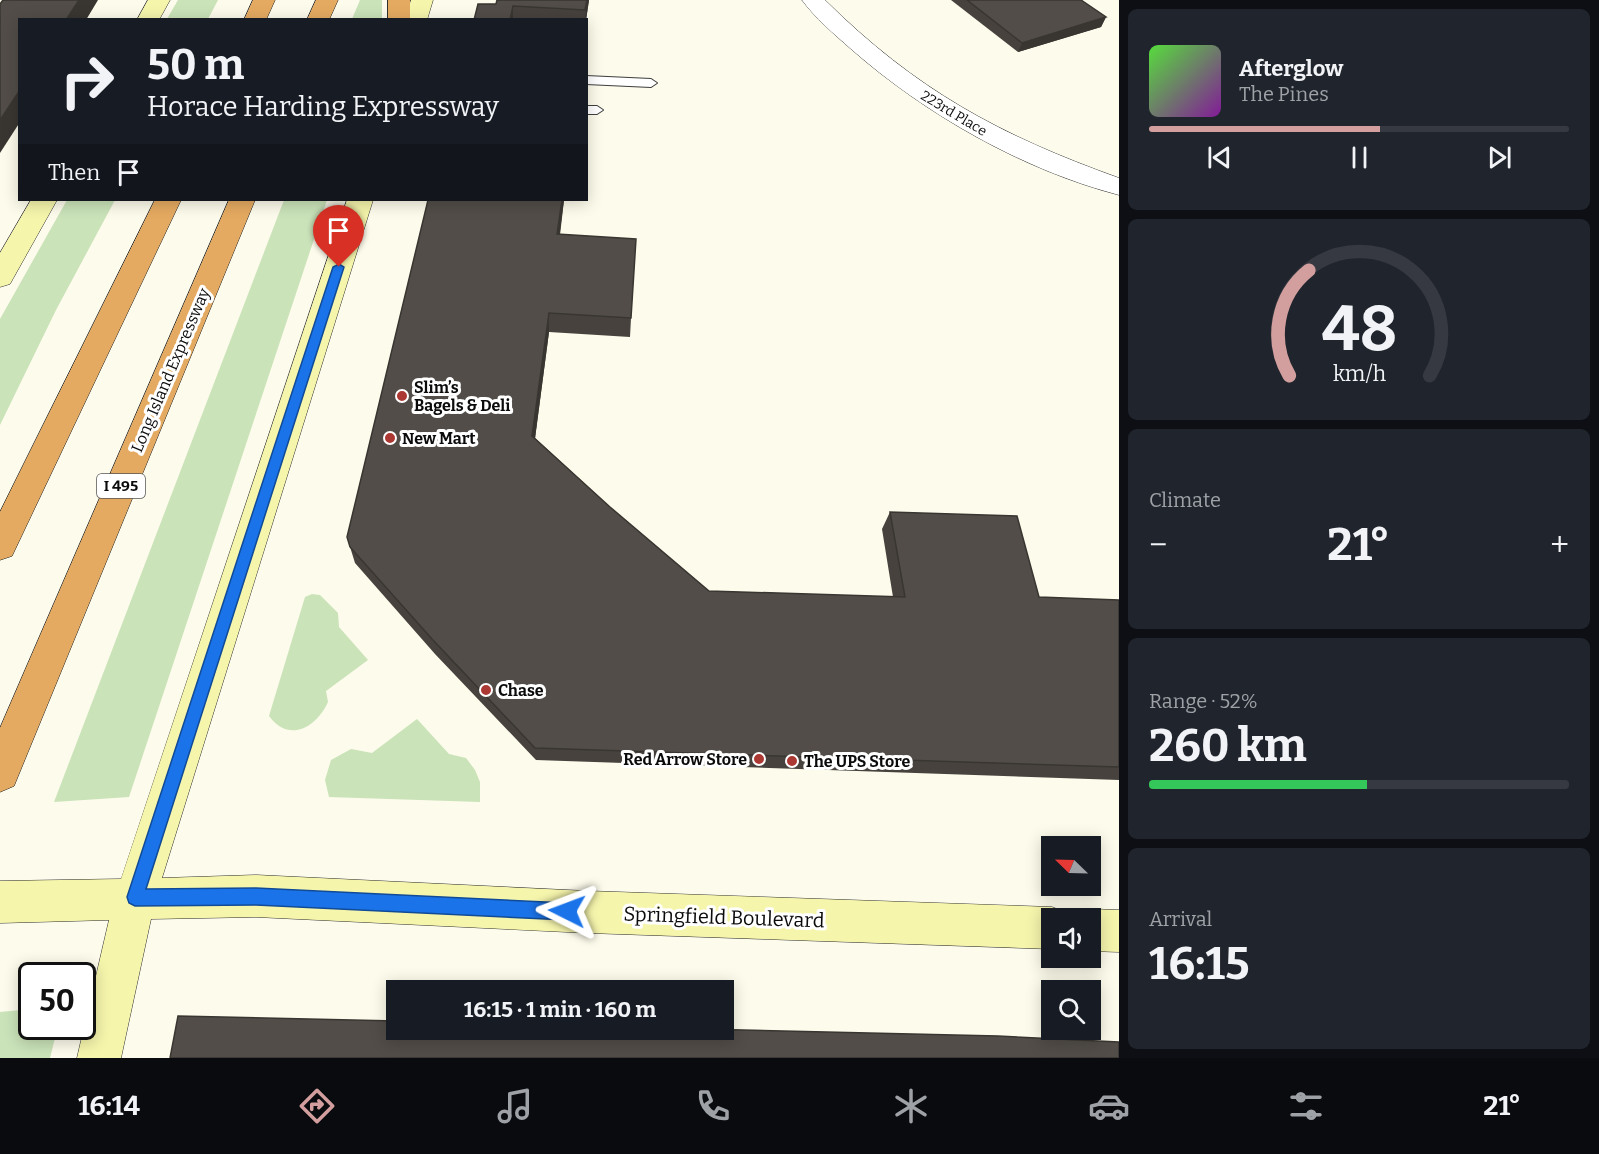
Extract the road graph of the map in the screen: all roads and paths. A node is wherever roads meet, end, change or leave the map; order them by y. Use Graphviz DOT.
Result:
graph roads {
  1 [pos="159,0"];
  2 [pos="264,0"];
  3 [pos="327,0"];
  4 [pos="399,0"];
  5 [pos="422,0"];
  6 [pos="813,0"];
  7 [pos="149,18"];
  8 [pos="256,18"];
  9 [pos="319,18"];
  10 [pos="399,18"];
  11 [pos="417,18"];
  12 [pos="588,80"];
  13 [pos="651,83"];
  14 [pos="1119,187"];
  15 [pos="43,201"];
  16 [pos="168,201"];
  17 [pos="242,201"];
  18 [pos="360,201"];
  19 [pos="0,277"];
  20 [pos="0,546"];
  21 [pos="0,773"];
  22 [pos="135,897"];
  23 [pos="15,901"];
  24 [pos="1041,928"];
  25 [pos="1101,930"];
  26 [pos="1119,931"];
  27 [pos="99,1058"];
  1 -- 7 [label="main road"];
  2 -- 8 [label="highway"];
  3 -- 9 [label="highway"];
  4 -- 10 [label="highway"];
  5 -- 11 [label="main road"];
  6 -- 14 [label="street, 223rd Place"];
  12 -- 13 [label="lane"];
  15 -- 19 [label="main road"];
  16 -- 20 [label="highway"];
  17 -- 21 [label="highway, Long Island Expressway / I 495"];
  18 -- 22 [label="main road"];
  22 -- 23 [label="main road, Springfield Boulevard"];
  22 -- 24 [label="main road, Springfield Boulevard"];
  22 -- 27 [label="main road"];
  25 -- 26 [label="main road"];
}
